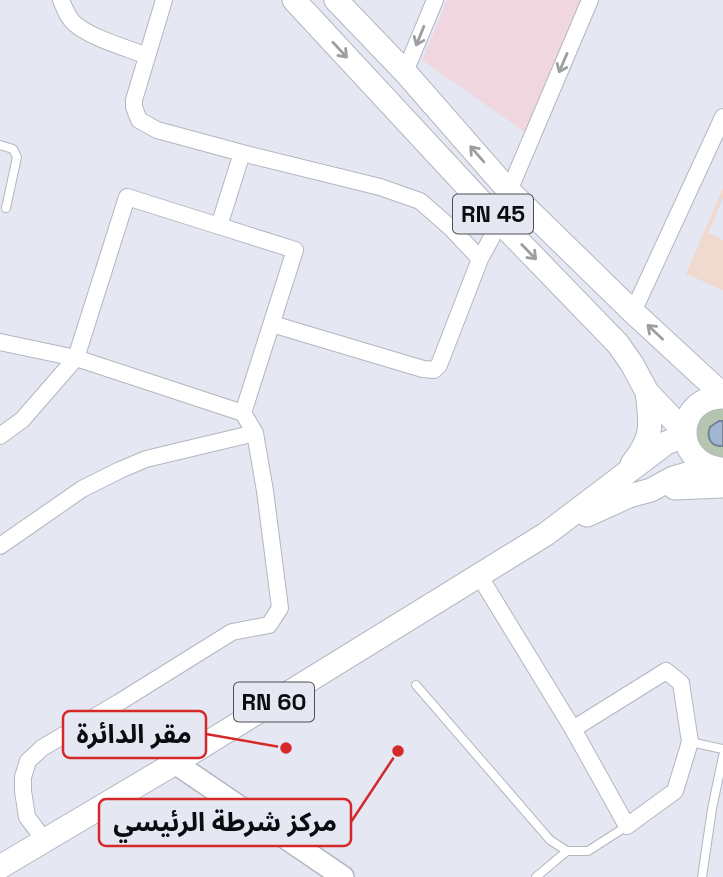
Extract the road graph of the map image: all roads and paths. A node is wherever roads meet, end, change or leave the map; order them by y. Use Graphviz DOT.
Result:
graph roads {
  1 [pos="61,0"];
  2 [pos="164,0"];
  3 [pos="294,0"];
  4 [pos="336,0"];
  5 [pos="435,0"];
  6 [pos="590,0"];
  7 [pos="147,56"];
  8 [pos="405,72"];
  9 [pos="723,117"];
  10 [pos="0,145"];
  11 [pos="242,153"];
  12 [pos="509,191"];
  13 [pos="6,208"];
  14 [pos="500,222"];
  15 [pos="219,226"];
  16 [pos="480,259"];
  17 [pos="633,312"];
  18 [pos="272,324"];
  19 [pos="0,342"];
  20 [pos="76,358"];
  21 [pos="685,361"];
  22 [pos="723,372"];
  23 [pos="647,392"];
  24 [pos="723,396"];
  25 [pos="243,413"];
  26 [pos="255,433"];
  27 [pos="684,434"];
  28 [pos="0,436"];
  29 [pos="720,472"];
  30 [pos="620,478"];
  31 [pos="547,534"];
  32 [pos="0,546"];
  33 [pos="480,576"];
  34 [pos="416,685"];
  35 [pos="573,729"];
  36 [pos="690,743"];
  37 [pos="723,750"];
  38 [pos="723,756"];
  39 [pos="175,763"];
  40 [pos="721,777"];
  41 [pos="627,826"];
  42 [pos="46,842"];
  43 [pos="567,851"];
  44 [pos="0,867"];
  45 [pos="343,877"];
  46 [pos="536,877"];
  47 [pos="702,877"];
  1 -- 7 [label="street"];
  2 -- 7 [label="street"];
  3 -- 14 [label="main road, RN 45, one-way"];
  4 -- 8 [label="main road, RN 45"];
  5 -- 8 [label="street, one-way"];
  6 -- 12 [label="street, one-way"];
  7 -- 11 [label="street"];
  12 -- 8 [label="main road, RN 45, one-way"];
  9 -- 17 [label="street"];
  10 -- 13 [label="lane"];
  11 -- 15 [label="street"];
  11 -- 16 [label="street"];
  12 -- 17 [label="main road, RN 45"];
  14 -- 16 [label="street"];
  14 -- 23 [label="main road, RN 45, one-way"];
  15 -- 18 [label="street"];
  15 -- 20 [label="street"];
  16 -- 18 [label="street"];
  21 -- 17 [label="main road, RN 45, one-way"];
  18 -- 25 [label="street"];
  19 -- 20 [label="street"];
  20 -- 25 [label="street"];
  20 -- 28 [label="street"];
  21 -- 22 [label="main road"];
  21 -- 24 [label="main road, RN 45"];
  23 -- 27 [label="main road, RN 45"];
  23 -- 30 [label="main road"];
  24 -- 27 [label="main road"];
  25 -- 26 [label="street"];
  26 -- 32 [label="street"];
  26 -- 42 [label="street"];
  27 -- 29 [label="main road"];
  27 -- 30 [label="main road, RN 60"];
  29 -- 31 [label="main road, RN 60"];
  30 -- 31 [label="main road, RN 60"];
  31 -- 33 [label="main road, RN 60"];
  33 -- 35 [label="street"];
  33 -- 39 [label="main road, RN 60"];
  34 -- 43 [label="lane"];
  35 -- 36 [label="street"];
  35 -- 41 [label="street"];
  36 -- 37 [label="lane"];
  36 -- 41 [label="street"];
  38 -- 40 [label="lane"];
  39 -- 42 [label="main road, RN 60"];
  39 -- 45 [label="street"];
  40 -- 47 [label="lane"];
  41 -- 43 [label="lane"];
  42 -- 44 [label="main road, RN 60"];
  43 -- 46 [label="lane"];
}
